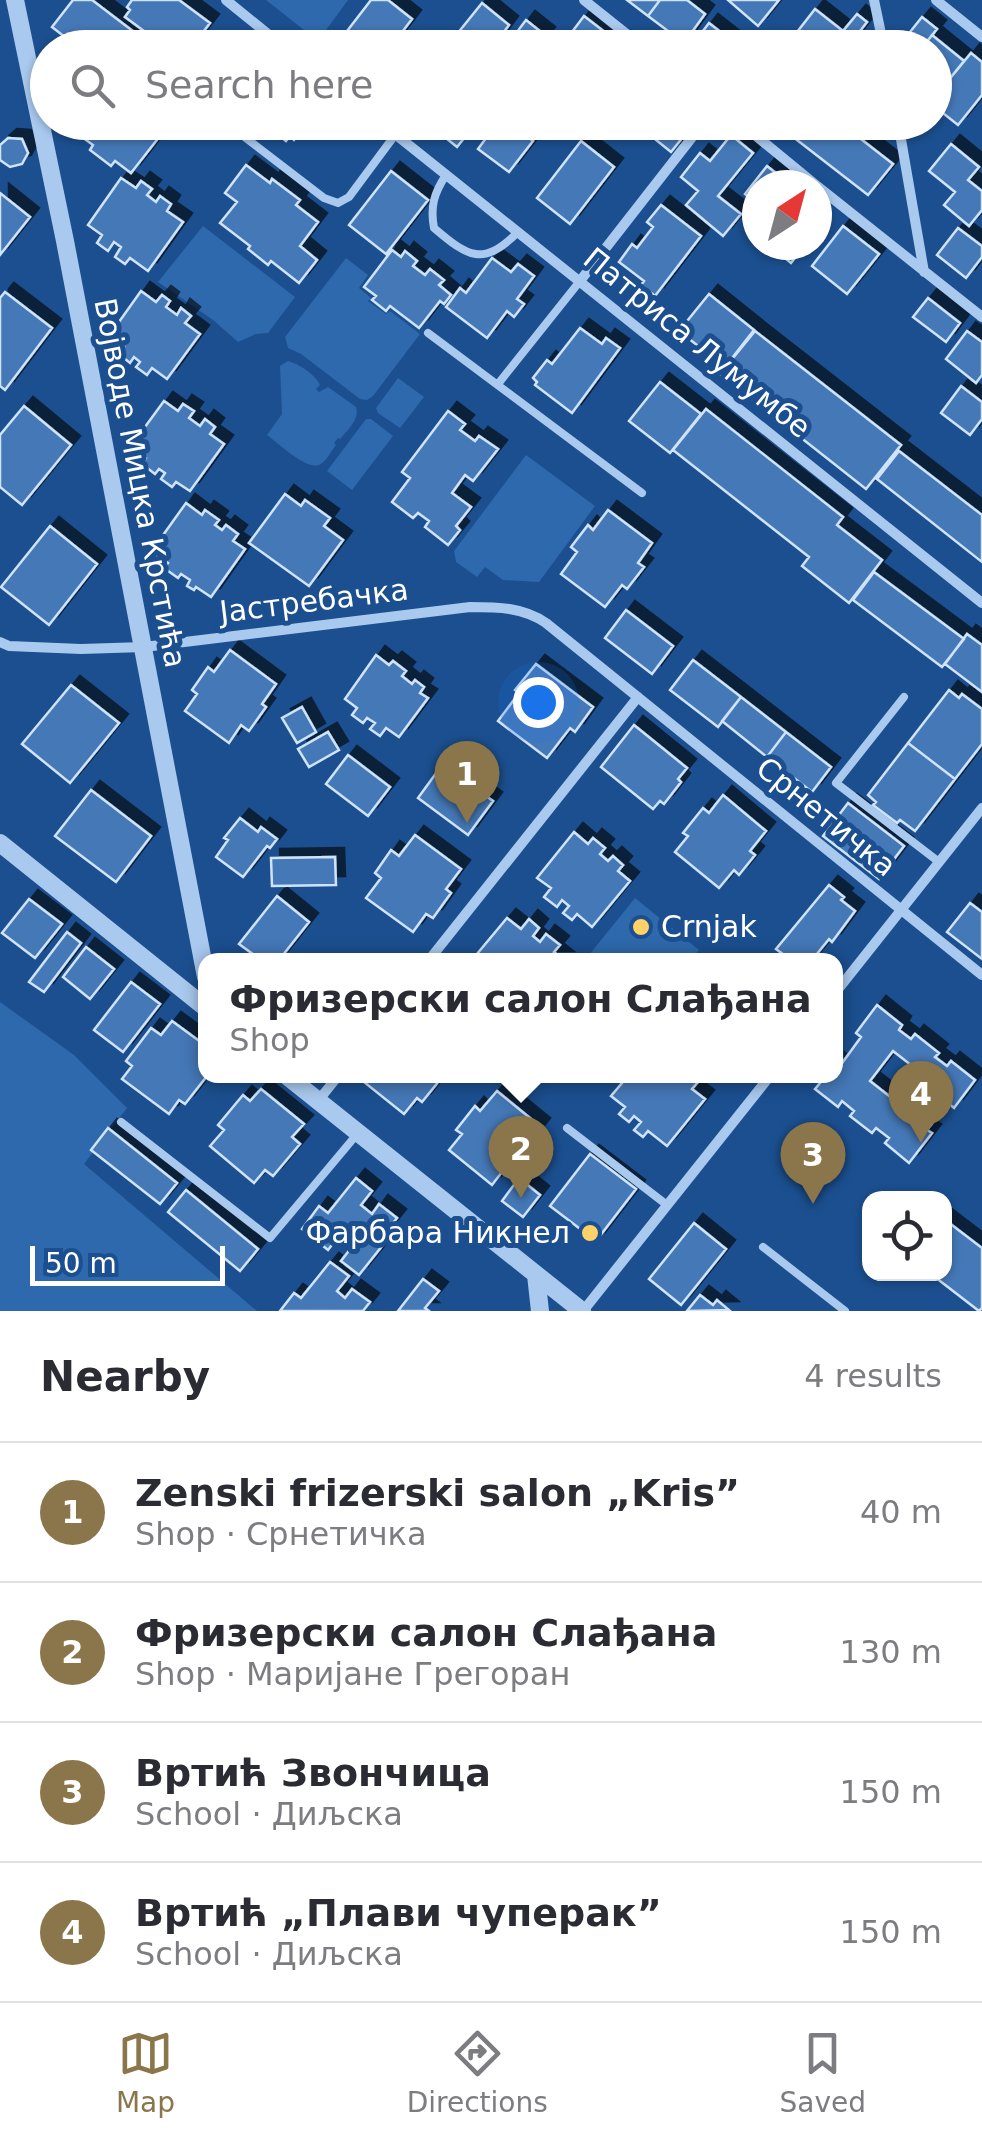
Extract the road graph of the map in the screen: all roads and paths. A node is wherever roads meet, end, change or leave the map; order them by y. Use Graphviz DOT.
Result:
graph roads {
  1 [pos="14,0"];
  2 [pos="226,0"];
  3 [pos="584,0"];
  4 [pos="874,0"];
  5 [pos="936,0"];
  6 [pos="264,30"];
  7 [pos="622,30"];
  8 [pos="880,30"];
  9 [pos="982,37"];
  10 [pos="30,76"];
  11 [pos="44,140"];
  12 [pos="248,140"];
  13 [pos="392,140"];
  14 [pos="402,140"];
  15 [pos="690,140"];
  16 [pos="761,140"];
  17 [pos="901,140"];
  18 [pos="798,170"];
  19 [pos="446,175"];
  20 [pos="832,197"];
  21 [pos="518,232"];
  22 [pos="924,272"];
  23 [pos="580,281"];
  24 [pos="982,318"];
  25 [pos="428,333"];
  26 [pos="498,384"];
  27 [pos="642,493"];
  28 [pos="982,603"];
  29 [pos="515,610"];
  30 [pos="0,642"];
  31 [pos="144,648"];
  32 [pos="638,697"];
  33 [pos="904,697"];
  34 [pos="982,808"];
  35 [pos="0,843"];
  36 [pos="939,862"];
  37 [pos="901,910"];
  38 [pos="201,953"];
  39 [pos="436,953"];
  40 [pos="982,976"];
  41 [pos="843,983"];
  42 [pos="198,1002"];
  43 [pos="296,1083"];
  44 [pos="332,1083"];
  45 [pos="764,1083"];
  46 [pos="318,1101"];
  47 [pos="121,1122"];
  48 [pos="567,1128"];
  49 [pos="358,1133"];
  50 [pos="667,1205"];
  51 [pos="763,1247"];
  52 [pos="536,1275"];
  53 [pos="540,1311"];
  54 [pos="582,1311"];
  55 [pos="846,1311"];
  1 -- 10 [label="street, Војводе Мицка Крстића"];
  2 -- 6 [label="street"];
  3 -- 7 [label="street"];
  4 -- 8 [label="street"];
  5 -- 9 [label="street"];
  11 -- 31 [label="street, Војводе Мицка Крстића"];
  12 -- 13 [label="lane"];
  14 -- 19 [label="street, Патриса Лумумбе"];
  15 -- 23 [label="street"];
  16 -- 18 [label="street"];
  17 -- 22 [label="street"];
  19 -- 21 [label="street, Патриса Лумумбе"];
  19 -- 21 [label="lane"];
  20 -- 22 [label="street"];
  21 -- 23 [label="street, Патриса Лумумбе"];
  22 -- 24 [label="street"];
  23 -- 26 [label="lane"];
  23 -- 28 [label="street, Патриса Лумумбе"];
  25 -- 26 [label="lane"];
  26 -- 27 [label="lane"];
  29 -- 31 [label="street, Јастребачка"];
  29 -- 32 [label="street, Срнетичка"];
  30 -- 31 [label="street, Јастребачка"];
  31 -- 38 [label="street, Војводе Мицка Крстића"];
  32 -- 37 [label="street, Срнетичка"];
  32 -- 39 [label="street"];
  33 -- 36 [label="lane"];
  34 -- 36 [label="street"];
  35 -- 42 [label="street"];
  36 -- 37 [label="street"];
  37 -- 40 [label="street, Срнетичка"];
  37 -- 41 [label="street"];
  43 -- 46 [label="street"];
  44 -- 46 [label="street"];
  45 -- 50 [label="street"];
  46 -- 49 [label="street"];
  47 -- 49 [label="lane"];
  48 -- 50 [label="lane"];
  49 -- 52 [label="street"];
  50 -- 54 [label="street"];
  51 -- 55 [label="lane"];
  52 -- 53 [label="street"];
  52 -- 54 [label="street"];
}
